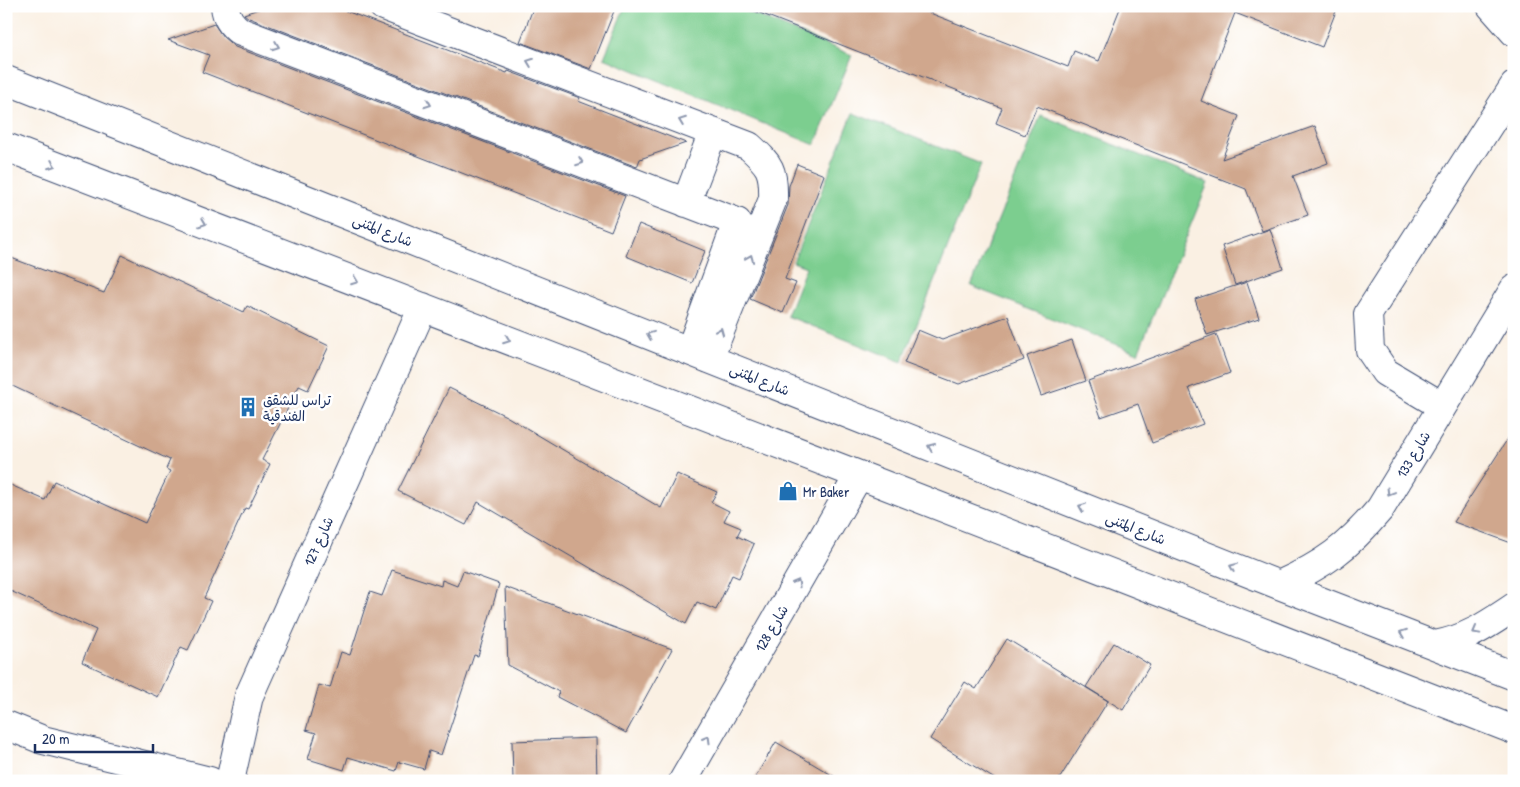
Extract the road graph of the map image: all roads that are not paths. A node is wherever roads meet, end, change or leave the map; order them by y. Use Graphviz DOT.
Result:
graph roads {
  1 [pos="225,6"];
  2 [pos="383,6"];
  3 [pos="1491,6"];
  4 [pos="1514,32"];
  5 [pos="6,80"];
  6 [pos="1514,86"];
  7 [pos="713,132"];
  8 [pos="6,147"];
  9 [pos="686,203"];
  10 [pos="1514,289"];
  11 [pos="423,308"];
  12 [pos="700,355"];
  13 [pos="1442,406"];
  14 [pos="859,476"];
  15 [pos="1278,585"];
  16 [pos="1514,607"];
  17 [pos="1435,645"];
  18 [pos="1514,676"];
  19 [pos="6,725"];
  20 [pos="1514,730"];
  21 [pos="210,781"];
  22 [pos="230,781"];
  23 [pos="683,781"];
  1 -- 9 [label="street, one-way"];
  7 -- 2 [label="street, one-way"];
  3 -- 4 [label="street"];
  12 -- 5 [label="street, شارع المثنى, one-way"];
  6 -- 13 [label="street"];
  7 -- 9 [label="street"];
  12 -- 7 [label="street, one-way"];
  8 -- 11 [label="street, one-way"];
  9 -- 12 [label="street"];
  10 -- 13 [label="street, شارع 133"];
  11 -- 14 [label="street, one-way"];
  11 -- 22 [label="street, شارع 127"];
  15 -- 12 [label="street, شارع المثنى, one-way"];
  13 -- 15 [label="street, شارع 133, one-way"];
  14 -- 20 [label="street"];
  23 -- 14 [label="street, شارع 128, one-way"];
  17 -- 15 [label="street, شارع المثنى, one-way"];
  16 -- 17 [label="street, one-way"];
  17 -- 18 [label="street, شارع المثنى"];
  19 -- 21 [label="street"];
}
